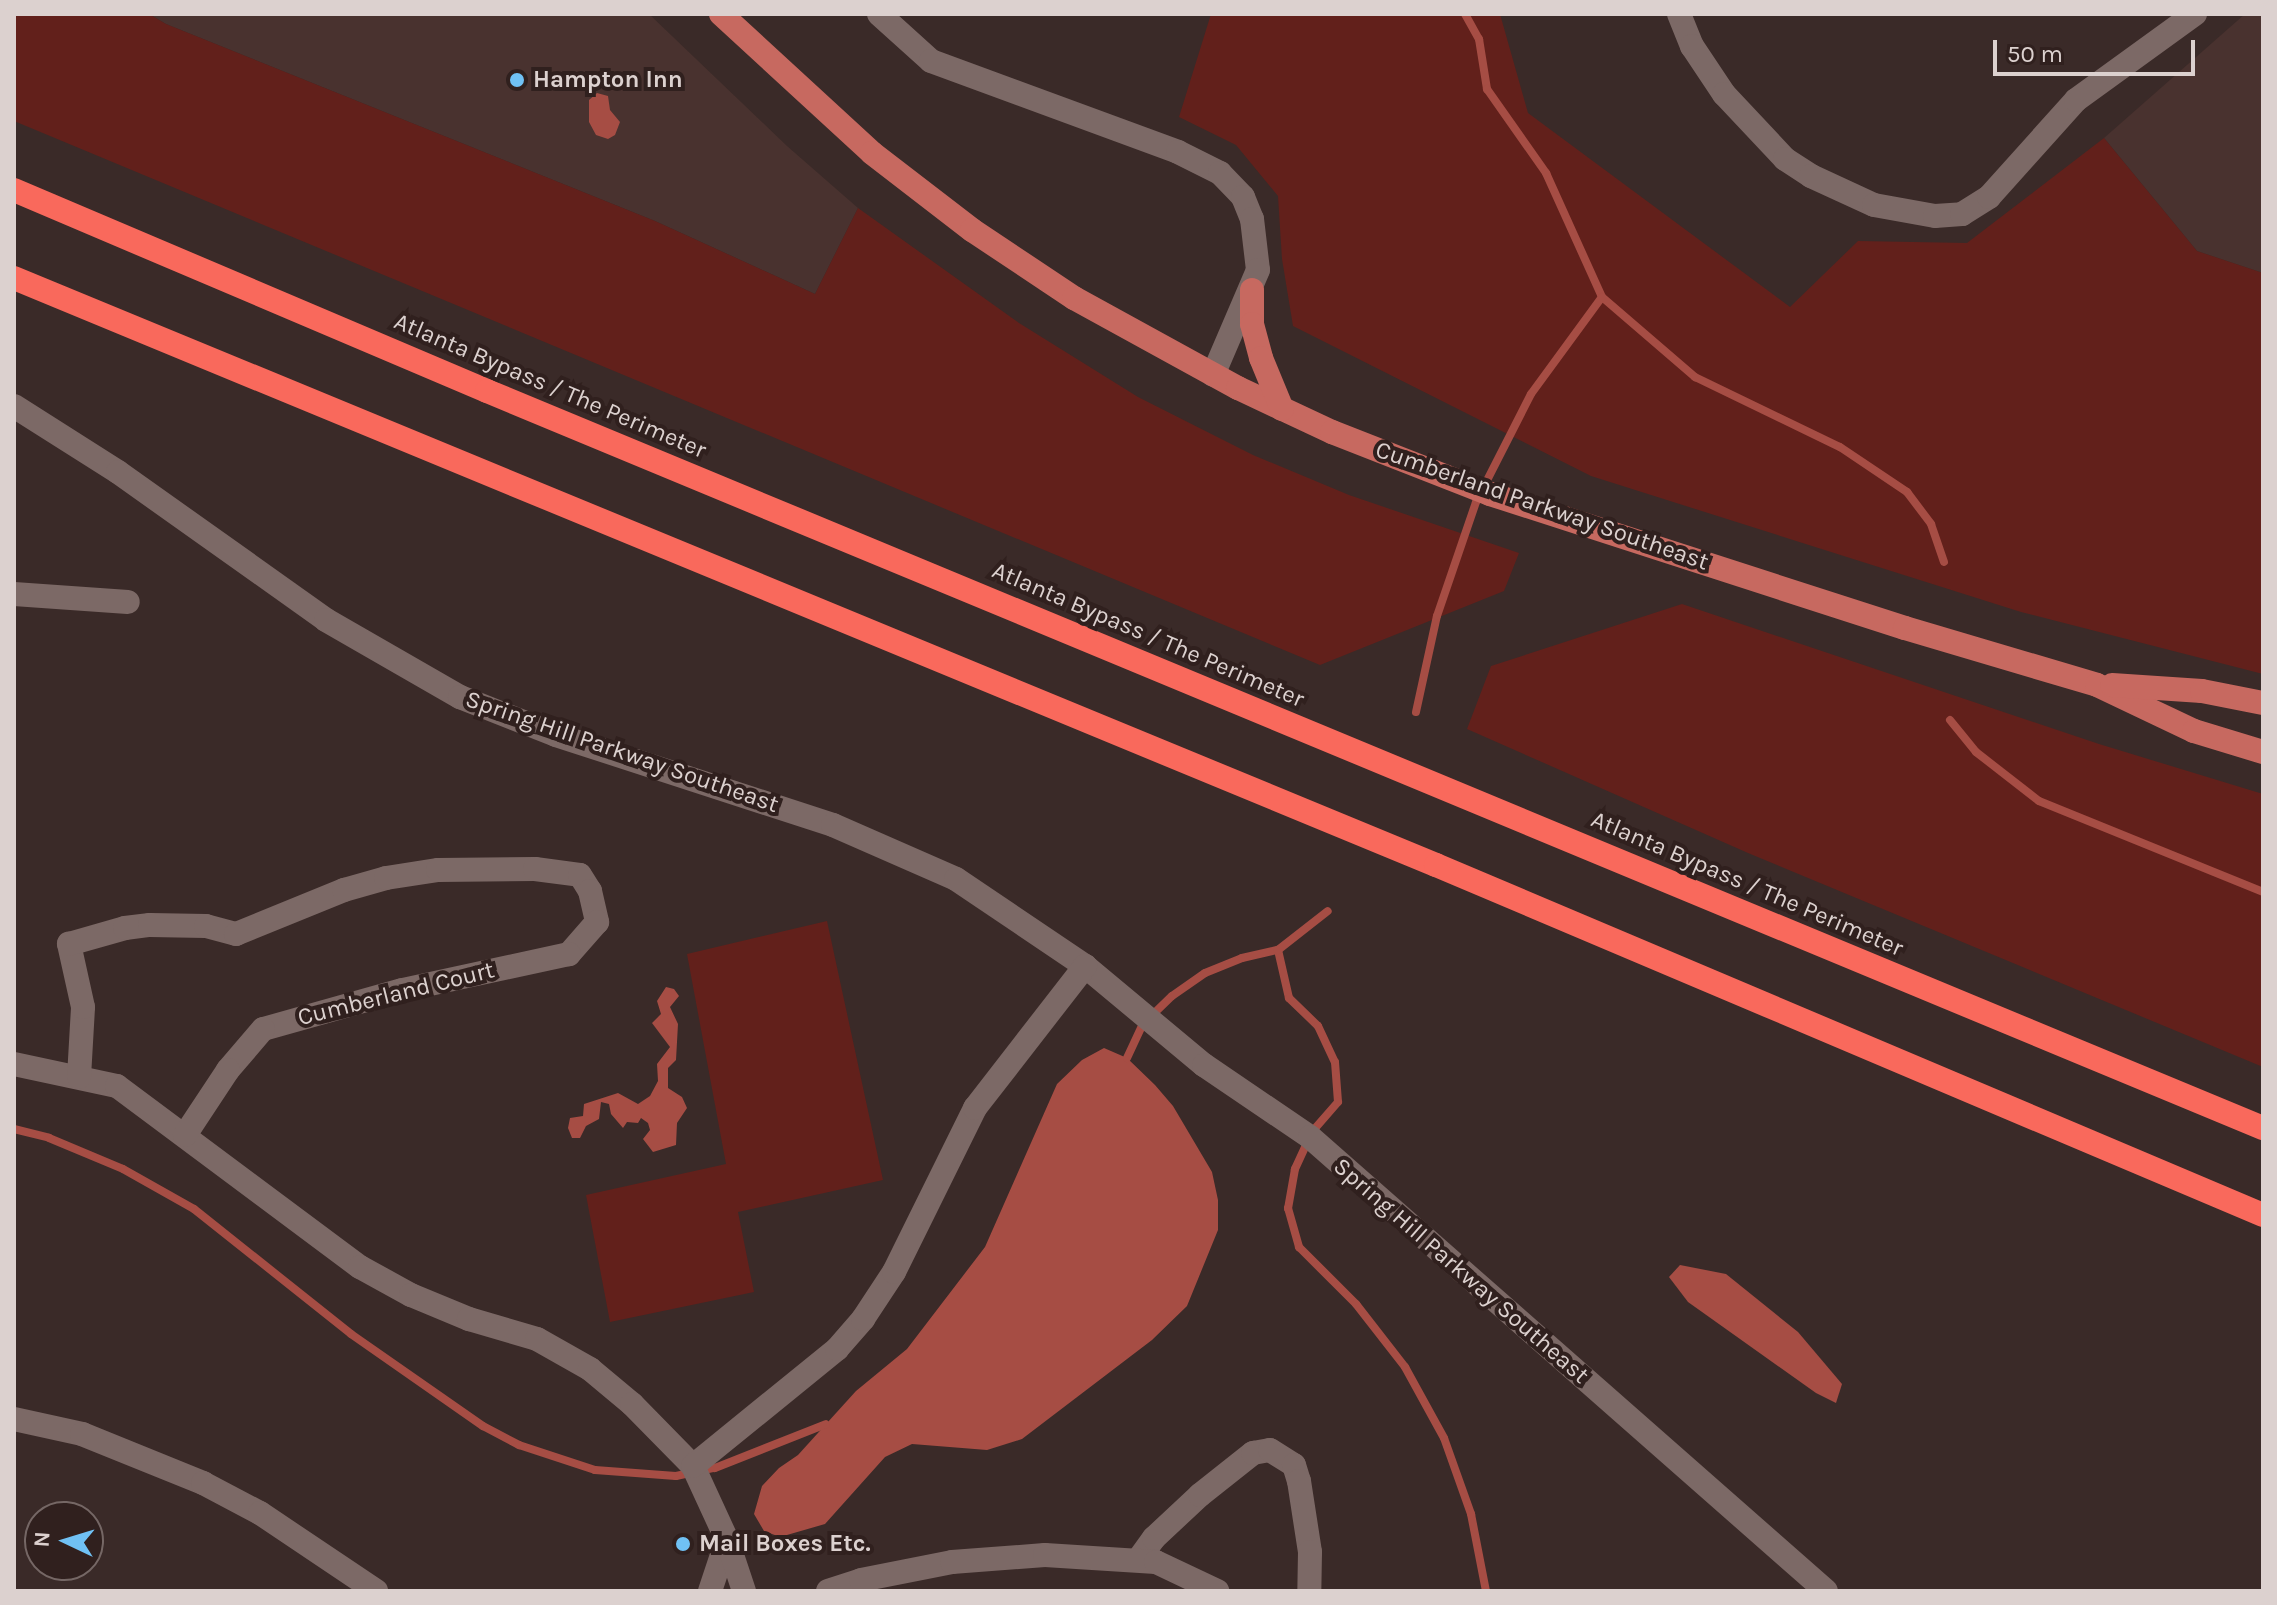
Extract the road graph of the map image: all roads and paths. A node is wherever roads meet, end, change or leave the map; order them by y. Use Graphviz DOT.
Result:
graph roads {
  1 [pos="721,14"];
  2 [pos="879,14"];
  3 [pos="1679,14"];
  4 [pos="2195,14"];
  5 [pos="14,190"];
  6 [pos="14,278"];
  7 [pos="1252,290"];
  8 [pos="1213,375"];
  9 [pos="14,406"];
  10 [pos="1282,409"];
  11 [pos="14,594"];
  12 [pos="128,602"];
  13 [pos="2097,685"];
  14 [pos="2263,703"];
  15 [pos="2263,752"];
  16 [pos="1085,966"];
  17 [pos="14,1064"];
  18 [pos="79,1077"];
  19 [pos="2263,1128"];
  20 [pos="185,1135"];
  21 [pos="2263,1215"];
  22 [pos="14,1419"];
  23 [pos="693,1466"];
  24 [pos="727,1540"];
  25 [pos="1138,1560"];
  26 [pos="376,1591"];
  27 [pos="710,1591"];
  28 [pos="744,1591"];
  29 [pos="828,1591"];
  30 [pos="1217,1591"];
  31 [pos="1309,1591"];
  32 [pos="1826,1591"];
  1 -- 8 [label="main road, Cumberland Parkway Southeast"];
  2 -- 7 [label="street"];
  3 -- 4 [label="street"];
  5 -- 19 [label="highway, Atlanta Bypass / The Perimeter"];
  6 -- 21 [label="highway"];
  7 -- 8 [label="street"];
  7 -- 10 [label="main road"];
  8 -- 10 [label="main road, Cumberland Parkway Southeast"];
  9 -- 16 [label="street, Spring Hill Parkway Southeast"];
  10 -- 13 [label="main road, Cumberland Parkway Southeast"];
  11 -- 12 [label="street"];
  13 -- 14 [label="main road, Cumberland Parkway Southeast"];
  13 -- 15 [label="main road, Cumberland Parkway Southeast"];
  16 -- 23 [label="street"];
  16 -- 32 [label="street, Spring Hill Parkway Southeast"];
  17 -- 18 [label="street"];
  18 -- 20 [label="street"];
  18 -- 20 [label="street, Cumberland Court"];
  20 -- 23 [label="street"];
  22 -- 26 [label="street"];
  23 -- 24 [label="street"];
  24 -- 27 [label="street"];
  24 -- 28 [label="street"];
  25 -- 29 [label="street"];
  25 -- 30 [label="street"];
  25 -- 31 [label="street"];
}
